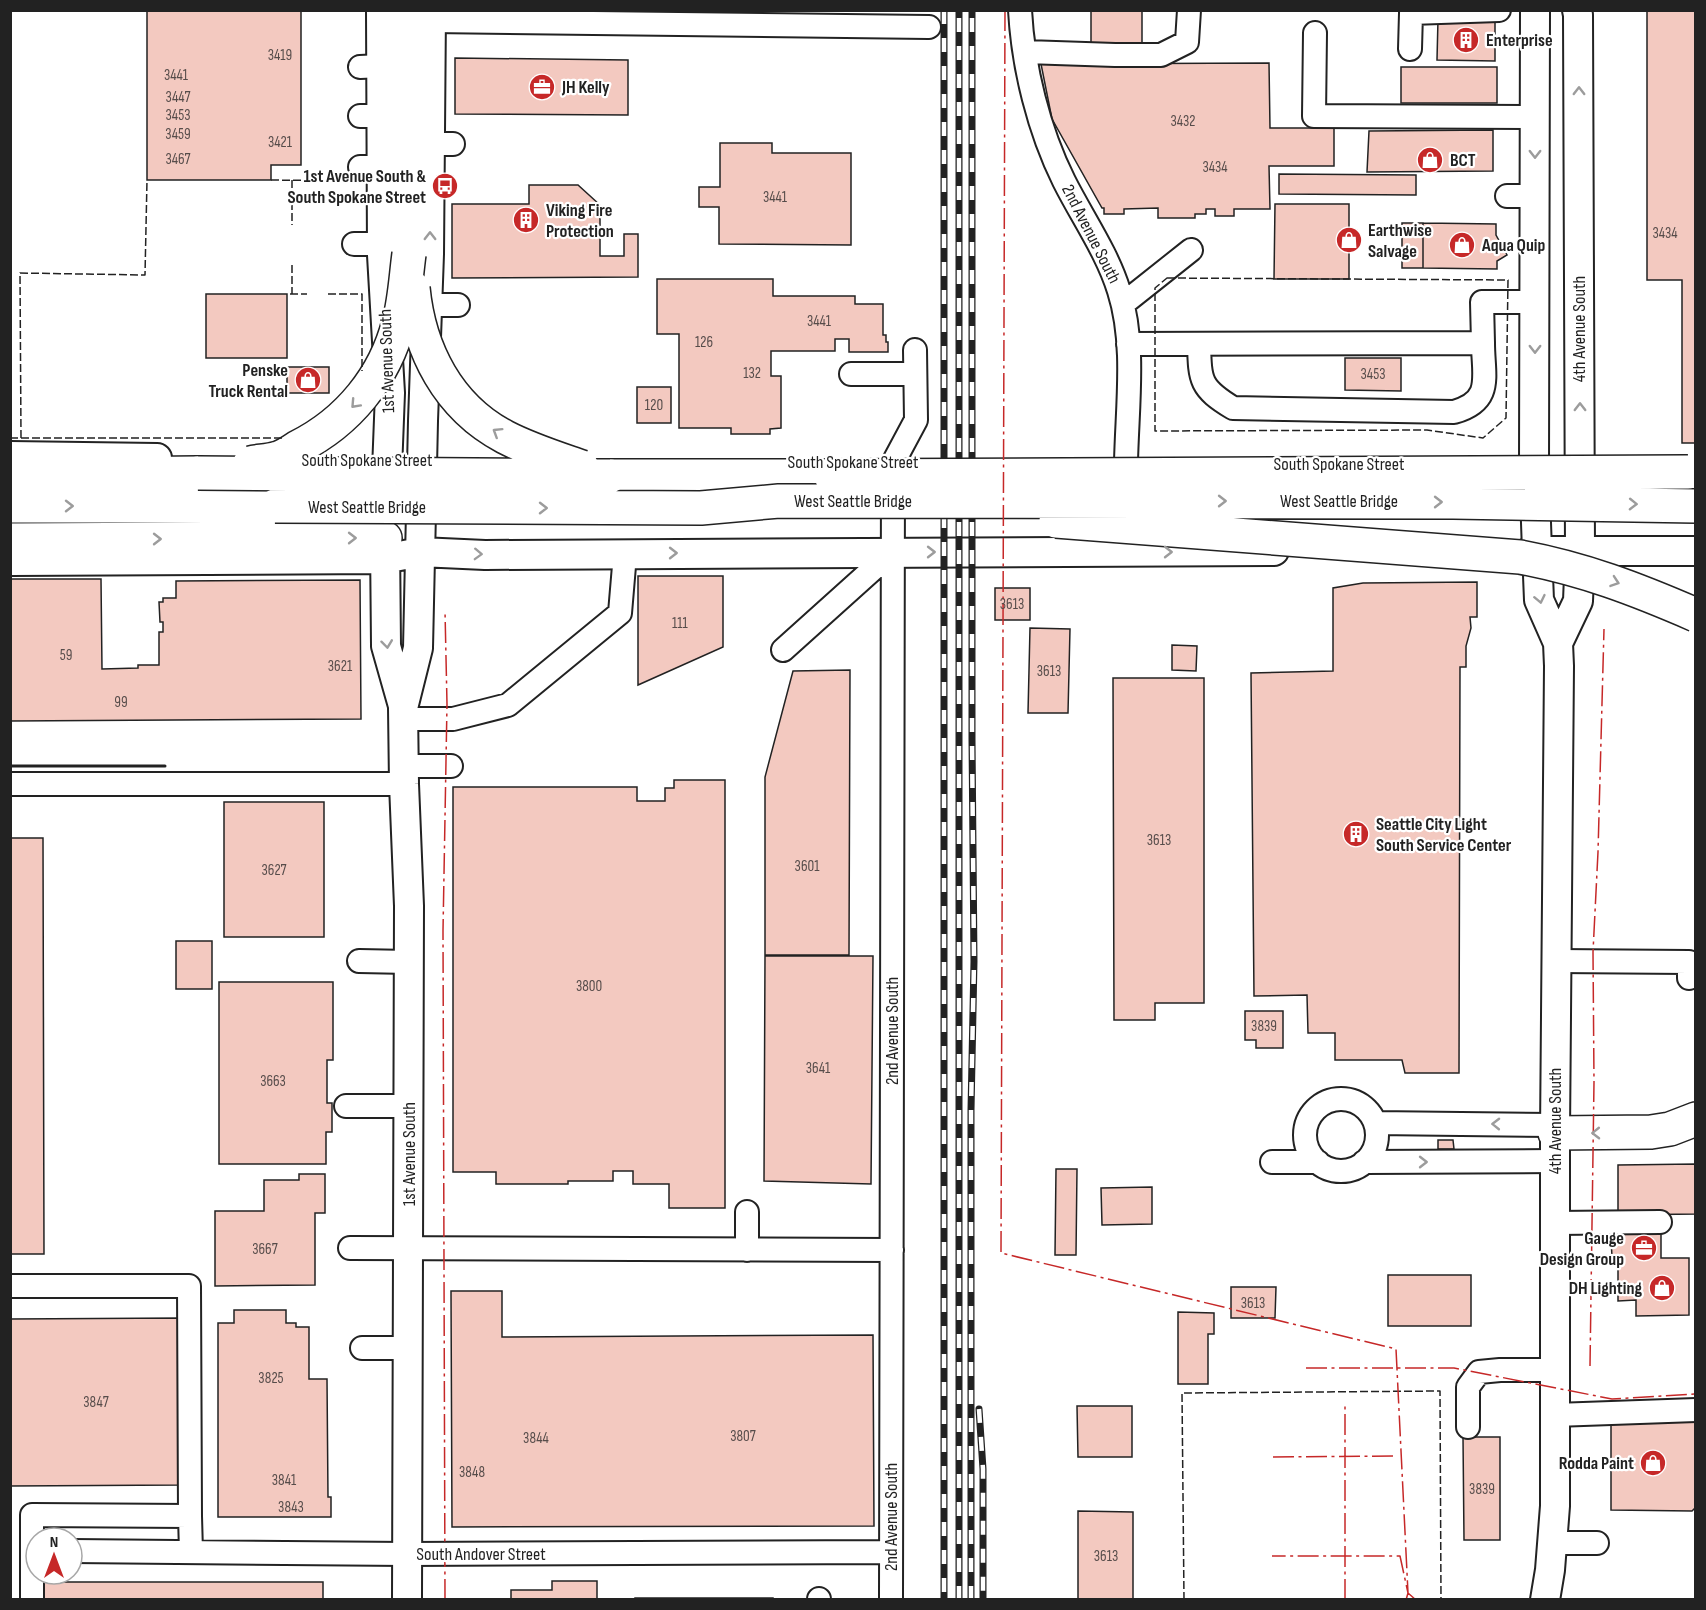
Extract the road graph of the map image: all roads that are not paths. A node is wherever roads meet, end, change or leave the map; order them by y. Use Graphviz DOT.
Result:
graph roads {
  1 [pos="381,10"];
  2 [pos="1020,10"];
  3 [pos="1189,10"];
  4 [pos="1500,10"];
  5 [pos="1535,10"];
  6 [pos="1577,10"];
  7 [pos="423,14"];
  8 [pos="929,27"];
  9 [pos="1315,33"];
  10 [pos="1410,49"];
  11 [pos="1026,52"];
  12 [pos="383,69"];
  13 [pos="1535,117"];
  14 [pos="1507,196"];
  15 [pos="1535,196"];
  16 [pos="382,247"];
  17 [pos="1191,250"];
  18 [pos="1535,302"];
  19 [pos="1123,304"];
  20 [pos="428,305"];
  21 [pos="458,305"];
  22 [pos="1483,343"];
  23 [pos="1128,344"];
  24 [pos="1199,344"];
  25 [pos="915,350"];
  26 [pos="851,374"];
  27 [pos="915,374"];
  28 [pos="10,456"];
  29 [pos="387,460"];
  30 [pos="422,460"];
  31 [pos="893,463"];
  32 [pos="1051,463"];
  33 [pos="1126,463"];
  34 [pos="1534,466"];
  35 [pos="1580,466"];
  36 [pos="1695,466"];
  37 [pos="1695,472"];
  38 [pos="198,473"];
  39 [pos="10,475"];
  40 [pos="610,476"];
  41 [pos="10,506"];
  42 [pos="1695,506"];
  43 [pos="701,508"];
  44 [pos="10,540"];
  45 [pos="385,549"];
  46 [pos="1537,551"];
  47 [pos="1580,551"];
  48 [pos="1695,551"];
  49 [pos="420,552"];
  50 [pos="892,552"];
  51 [pos="1053,552"];
  52 [pos="1125,552"];
  53 [pos="625,554"];
  54 [pos="10,561"];
  55 [pos="1695,615"];
  56 [pos="1558,643"];
  57 [pos="783,650"];
  58 [pos="403,714"];
  59 [pos="451,766"];
  60 [pos="404,775"];
  61 [pos="10,784"];
  62 [pos="359,961"];
  63 [pos="409,962"];
  64 [pos="1556,968"];
  65 [pos="1691,973"];
  66 [pos="346,1106"];
  67 [pos="409,1106"];
  68 [pos="1695,1119"];
  69 [pos="1375,1123"];
  70 [pos="1555,1140"];
  71 [pos="1272,1162"];
  72 [pos="1318,1162"];
  73 [pos="1364,1162"];
  74 [pos="747,1212"];
  75 [pos="1660,1222"];
  76 [pos="1555,1223"];
  77 [pos="350,1248"];
  78 [pos="408,1249"];
  79 [pos="747,1250"];
  80 [pos="892,1250"];
  81 [pos="10,1286"];
  82 [pos="362,1348"];
  83 [pos="408,1348"];
  84 [pos="1555,1370"];
  85 [pos="1695,1410"];
  86 [pos="1555,1415"];
  87 [pos="1468,1427"];
  88 [pos="21,1515"];
  89 [pos="190,1516"];
  90 [pos="24,1536"];
  91 [pos="1552,1543"];
  92 [pos="1597,1543"];
  93 [pos="84,1551"];
  94 [pos="190,1552"];
  95 [pos="890,1552"];
  96 [pos="407,1554"];
  97 [pos="407,1599"];
  98 [pos="891,1599"];
  99 [pos="1545,1599"];
  1 -- 12 [label="main road, 1st Avenue South"];
  2 -- 11 [label="street, 2nd Avenue South"];
  3 -- 11 [label="street"];
  4 -- 10 [label="street"];
  5 -- 13 [label="main road, 4th Avenue South"];
  35 -- 6 [label="main road, 4th Avenue South, one-way"];
  7 -- 8 [label="street"];
  7 -- 12 [label="highway"];
  20 -- 7 [label="main road, 1st Avenue South, one-way"];
  9 -- 13 [label="street"];
  11 -- 19 [label="street, 2nd Avenue South"];
  12 -- 16 [label="highway"];
  12 -- 16 [label="main road, 1st Avenue South"];
  13 -- 15 [label="main road, 4th Avenue South, one-way"];
  14 -- 15 [label="street"];
  15 -- 18 [label="main road, 4th Avenue South"];
  16 -- 29 [label="main road, 1st Avenue South"];
  16 -- 38 [label="highway, one-way, bridge"];
  40 -- 16 [label="highway, one-way, bridge"];
  17 -- 19 [label="street"];
  18 -- 22 [label="street"];
  18 -- 34 [label="main road, 4th Avenue South, one-way"];
  19 -- 23 [label="street, 2nd Avenue South"];
  20 -- 21 [label="street"];
  20 -- 30 [label="main road, 1st Avenue South"];
  22 -- 24 [label="street"];
  22 -- 24 [label="street"];
  23 -- 24 [label="street"];
  23 -- 33 [label="street, 2nd Avenue South"];
  25 -- 27 [label="street"];
  26 -- 27 [label="street"];
  27 -- 31 [label="street"];
  28 -- 29 [label="main road, South Spokane Street"];
  29 -- 30 [label="main road, South Spokane Street"];
  29 -- 45 [label="main road, 1st Avenue South"];
  30 -- 31 [label="main road, South Spokane Street"];
  30 -- 49 [label="main road, 1st Avenue South"];
  31 -- 32 [label="main road, South Spokane Street"];
  31 -- 50 [label="street, 2nd Avenue South"];
  32 -- 33 [label="main road, South Spokane Street"];
  32 -- 51 [label="main road"];
  33 -- 34 [label="main road, South Spokane Street"];
  33 -- 52 [label="main road"];
  34 -- 35 [label="main road, South Spokane Street"];
  34 -- 46 [label="main road, 4th Avenue South"];
  35 -- 36 [label="main road, South Spokane Street"];
  35 -- 47 [label="main road, 4th Avenue South"];
  37 -- 40 [label="highway, West Seattle Bridge, bridge"];
  38 -- 39 [label="highway, West Seattle Bridge"];
  38 -- 40 [label="highway, West Seattle Bridge, bridge"];
  41 -- 43 [label="highway, West Seattle Bridge, one-way, bridge"];
  43 -- 42 [label="highway, West Seattle Bridge, one-way, bridge"];
  43 -- 55 [label="highway, one-way, bridge"];
  44 -- 45 [label="highway, one-way"];
  45 -- 49 [label="main road"];
  45 -- 54 [label="main road"];
  45 -- 58 [label="main road, 1st Avenue South, one-way"];
  46 -- 47 [label="main road"];
  52 -- 46 [label="main road, one-way"];
  46 -- 56 [label="main road, 4th Avenue South, one-way"];
  47 -- 48 [label="main road"];
  47 -- 56 [label="main road, 4th Avenue South"];
  49 -- 53 [label="main road, one-way"];
  49 -- 58 [label="main road, 1st Avenue South"];
  50 -- 51 [label="main road, one-way"];
  53 -- 50 [label="main road, one-way"];
  50 -- 57 [label="street"];
  50 -- 80 [label="street, 2nd Avenue South"];
  51 -- 52 [label="main road"];
  53 -- 58 [label="street"];
  56 -- 64 [label="main road, 4th Avenue South"];
  58 -- 60 [label="main road, 1st Avenue South"];
  59 -- 60 [label="street"];
  60 -- 61 [label="street"];
  60 -- 63 [label="main road, 1st Avenue South"];
  62 -- 63 [label="street"];
  63 -- 67 [label="main road, 1st Avenue South"];
  64 -- 65 [label="street"];
  64 -- 70 [label="main road, 4th Avenue South"];
  66 -- 67 [label="street"];
  67 -- 78 [label="main road, 1st Avenue South"];
  68 -- 70 [label="highway, one-way"];
  70 -- 69 [label="street, one-way"];
  69 -- 72 [label="street"];
  69 -- 73 [label="street"];
  73 -- 70 [label="street, one-way"];
  70 -- 76 [label="main road, 4th Avenue South"];
  71 -- 72 [label="street"];
  72 -- 73 [label="street"];
  74 -- 79 [label="street"];
  75 -- 76 [label="street"];
  76 -- 84 [label="main road, 4th Avenue South"];
  77 -- 78 [label="street"];
  78 -- 79 [label="street"];
  78 -- 83 [label="main road, 1st Avenue South"];
  79 -- 80 [label="street"];
  80 -- 95 [label="street, 2nd Avenue South"];
  81 -- 89 [label="street"];
  82 -- 83 [label="street"];
  83 -- 96 [label="main road, 1st Avenue South"];
  84 -- 86 [label="main road, 4th Avenue South"];
  84 -- 87 [label="street"];
  85 -- 86 [label="street"];
  86 -- 91 [label="main road, 4th Avenue South"];
  88 -- 89 [label="street"];
  88 -- 90 [label="street"];
  89 -- 94 [label="street"];
  91 -- 92 [label="street"];
  91 -- 99 [label="main road, 4th Avenue South"];
  93 -- 94 [label="street, South Andover Street"];
  94 -- 96 [label="street, South Andover Street"];
  95 -- 96 [label="street, South Andover Street"];
  95 -- 98 [label="street, 2nd Avenue South"];
  96 -- 97 [label="main road, 1st Avenue South"];
}
